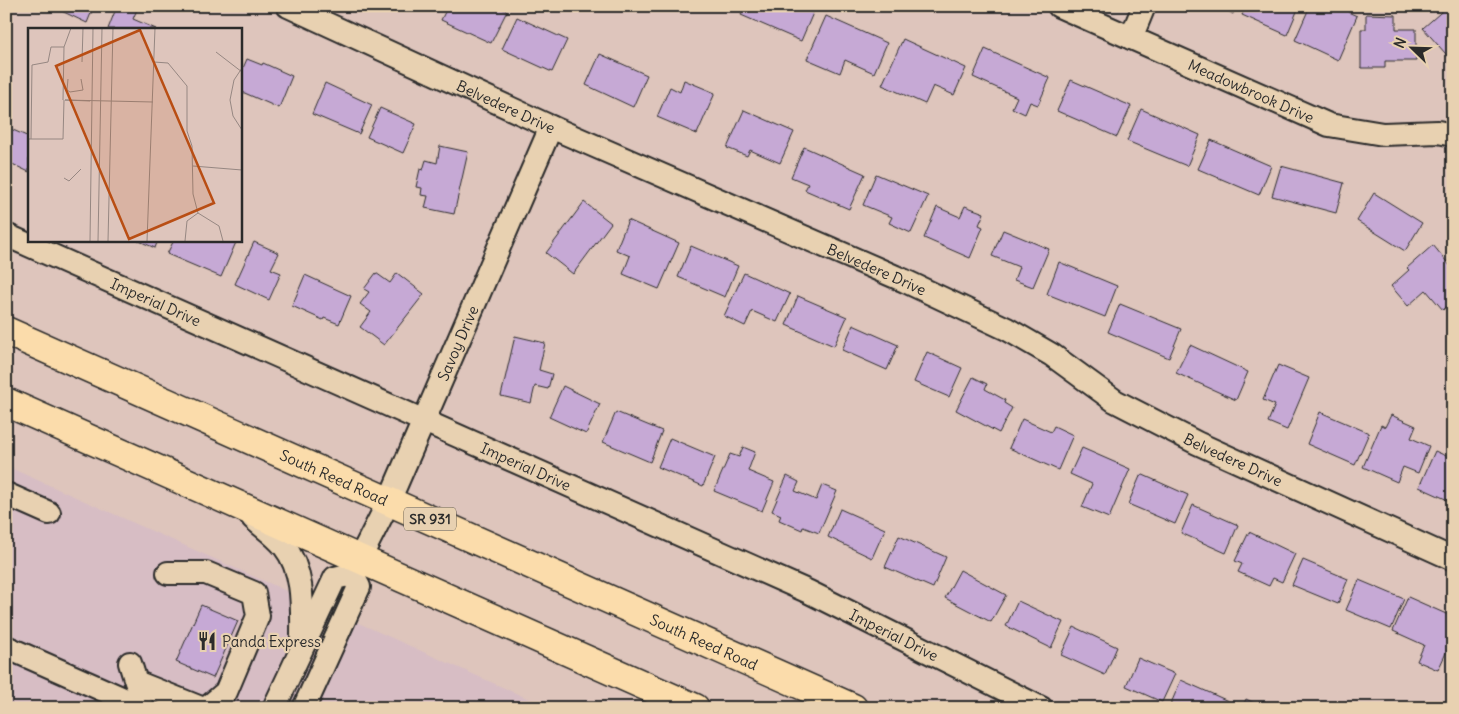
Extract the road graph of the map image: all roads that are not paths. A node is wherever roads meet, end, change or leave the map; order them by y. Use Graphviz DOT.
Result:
graph roads {
  1 [pos="288,6"];
  2 [pos="1059,6"];
  3 [pos="1144,6"];
  4 [pos="1131,38"];
  5 [pos="551,126"];
  6 [pos="1453,136"];
  7 [pos="6,235"];
  8 [pos="6,331"];
  9 [pos="6,402"];
  10 [pos="424,421"];
  11 [pos="6,494"];
  12 [pos="389,501"];
  13 [pos="236,504"];
  14 [pos="50,513"];
  15 [pos="1453,559"];
  16 [pos="356,567"];
  17 [pos="168,573"];
  18 [pos="6,647"];
  19 [pos="302,648"];
  20 [pos="130,663"];
  21 [pos="144,708"];
  22 [pos="200,708"];
  23 [pos="208,708"];
  24 [pos="274,708"];
  25 [pos="304,708"];
  26 [pos="695,708"];
  27 [pos="853,708"];
  28 [pos="1041,708"];
  1 -- 5 [label="street, Belvedere Drive"];
  2 -- 4 [label="street, Meadowbrook Drive"];
  3 -- 4 [label="street"];
  4 -- 6 [label="street, Meadowbrook Drive"];
  5 -- 10 [label="street, Savoy Drive"];
  5 -- 15 [label="street, Belvedere Drive"];
  7 -- 10 [label="street, Imperial Drive"];
  8 -- 12 [label="main road, South Reed Road / SR 931"];
  9 -- 13 [label="main road"];
  10 -- 12 [label="street, Savoy Drive"];
  10 -- 28 [label="street, Imperial Drive"];
  11 -- 14 [label="street"];
  12 -- 16 [label="street, Savoy Drive"];
  12 -- 27 [label="main road, South Reed Road / SR 931"];
  13 -- 16 [label="main road"];
  13 -- 19 [label="street"];
  16 -- 19 [label="street"];
  16 -- 25 [label="street"];
  16 -- 26 [label="main road"];
  17 -- 23 [label="street"];
  18 -- 21 [label="street"];
  19 -- 24 [label="street"];
  20 -- 22 [label="street"];
}
